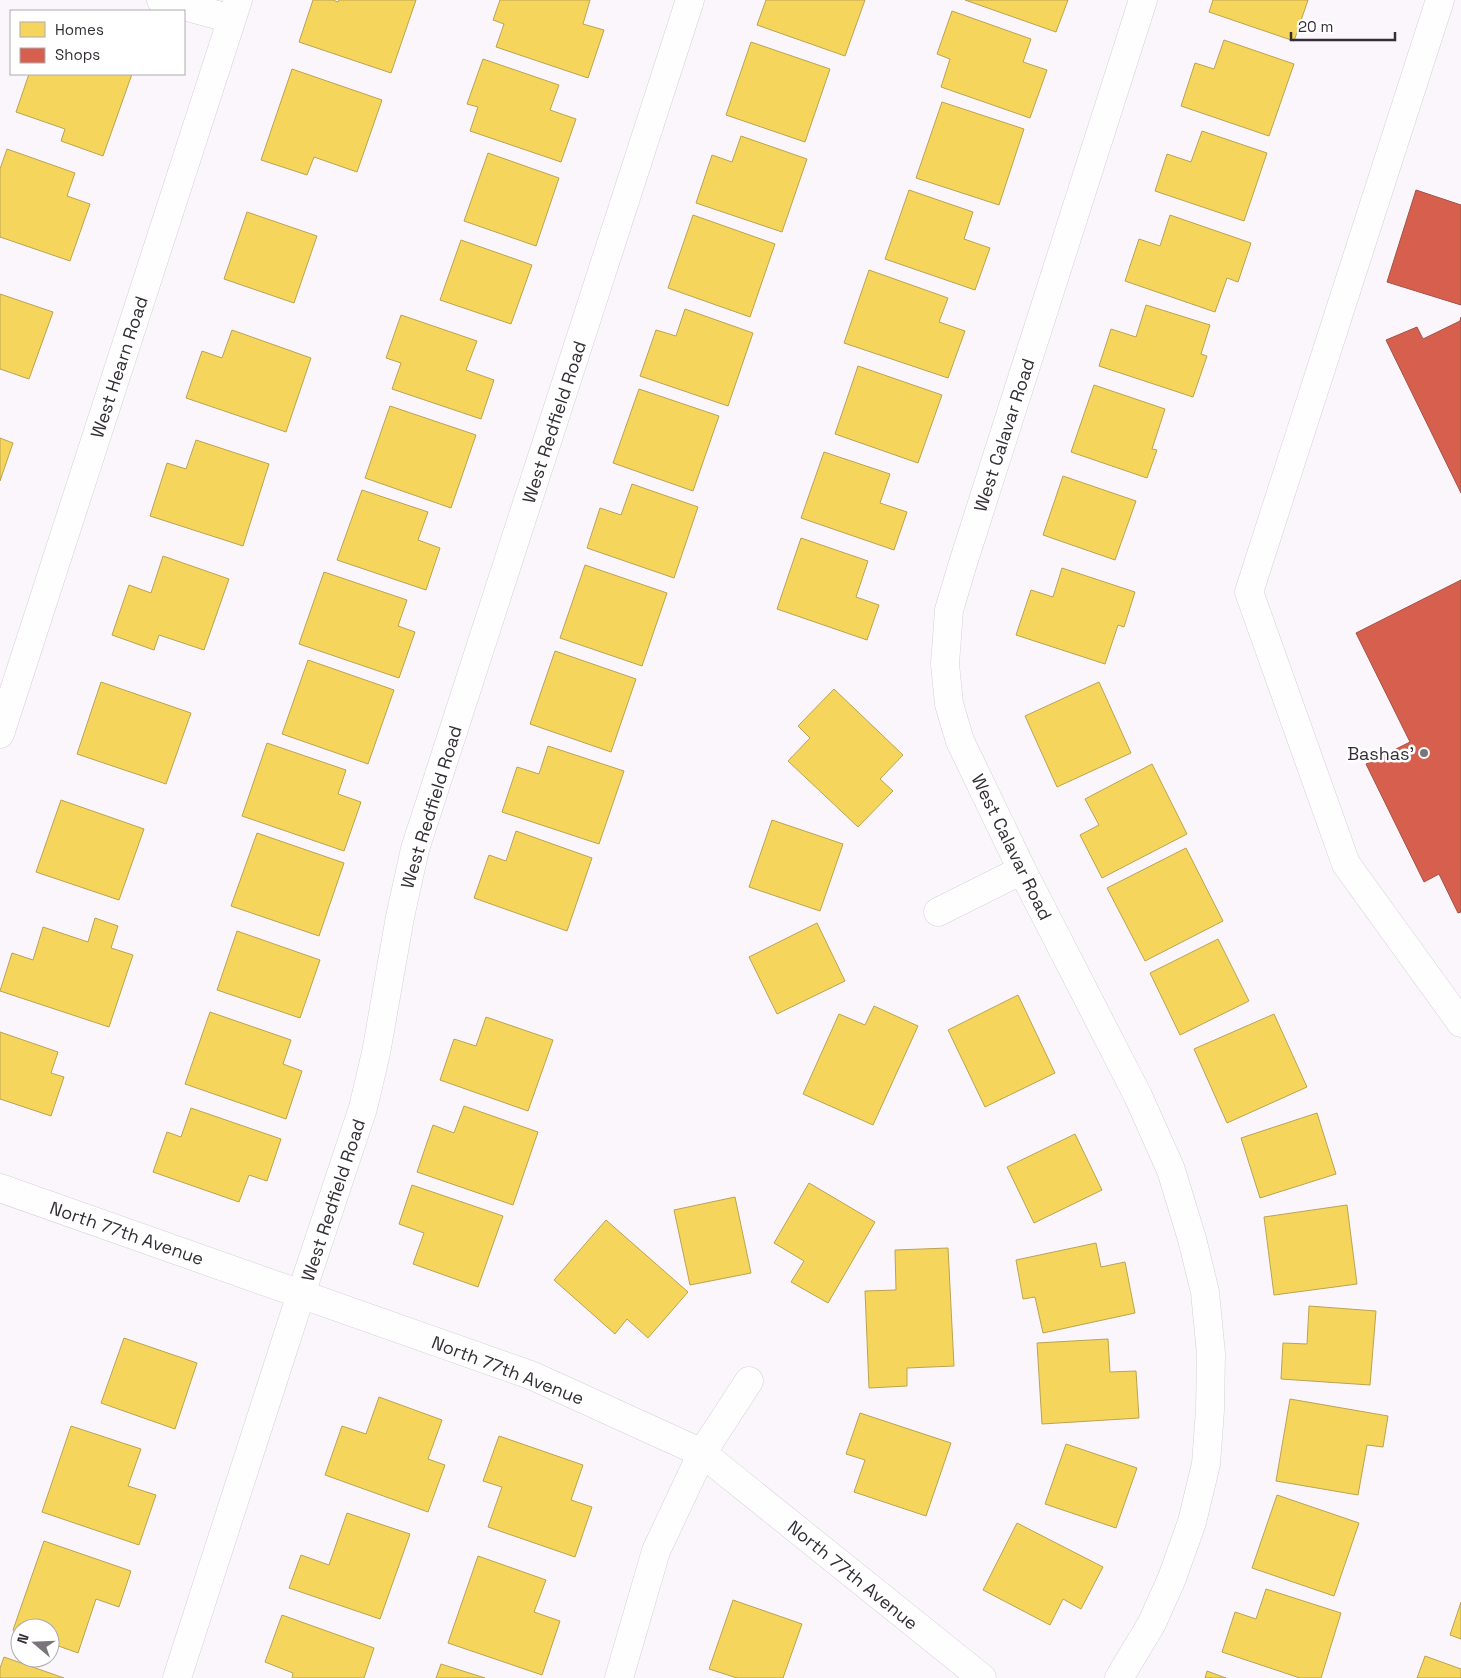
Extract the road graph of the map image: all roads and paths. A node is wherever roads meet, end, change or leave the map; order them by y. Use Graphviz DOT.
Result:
graph roads {
  1 [pos="161,0"];
  2 [pos="690,0"];
  3 [pos="1143,0"];
  4 [pos="1440,0"];
  5 [pos="235,10"];
  6 [pos="0,734"];
  7 [pos="1022,870"];
  8 [pos="938,912"];
  9 [pos="1461,1023"];
  10 [pos="0,1188"];
  11 [pos="301,1294"];
  12 [pos="749,1381"];
  13 [pos="702,1453"];
  14 [pos="177,1678"];
  15 [pos="619,1678"];
  16 [pos="982,1678"];
  17 [pos="1119,1678"];
  1 -- 5 [label="street"];
  2 -- 11 [label="street, West Redfield Road"];
  3 -- 7 [label="street, West Calavar Road"];
  4 -- 9 [label="street"];
  5 -- 6 [label="street, West Hearn Road"];
  7 -- 8 [label="street"];
  7 -- 17 [label="street, West Calavar Road"];
  10 -- 11 [label="street, North 77th Avenue"];
  11 -- 13 [label="street, North 77th Avenue"];
  11 -- 14 [label="street, West Redfield Road"];
  12 -- 13 [label="street"];
  13 -- 15 [label="street"];
  13 -- 16 [label="street, North 77th Avenue"];
}
